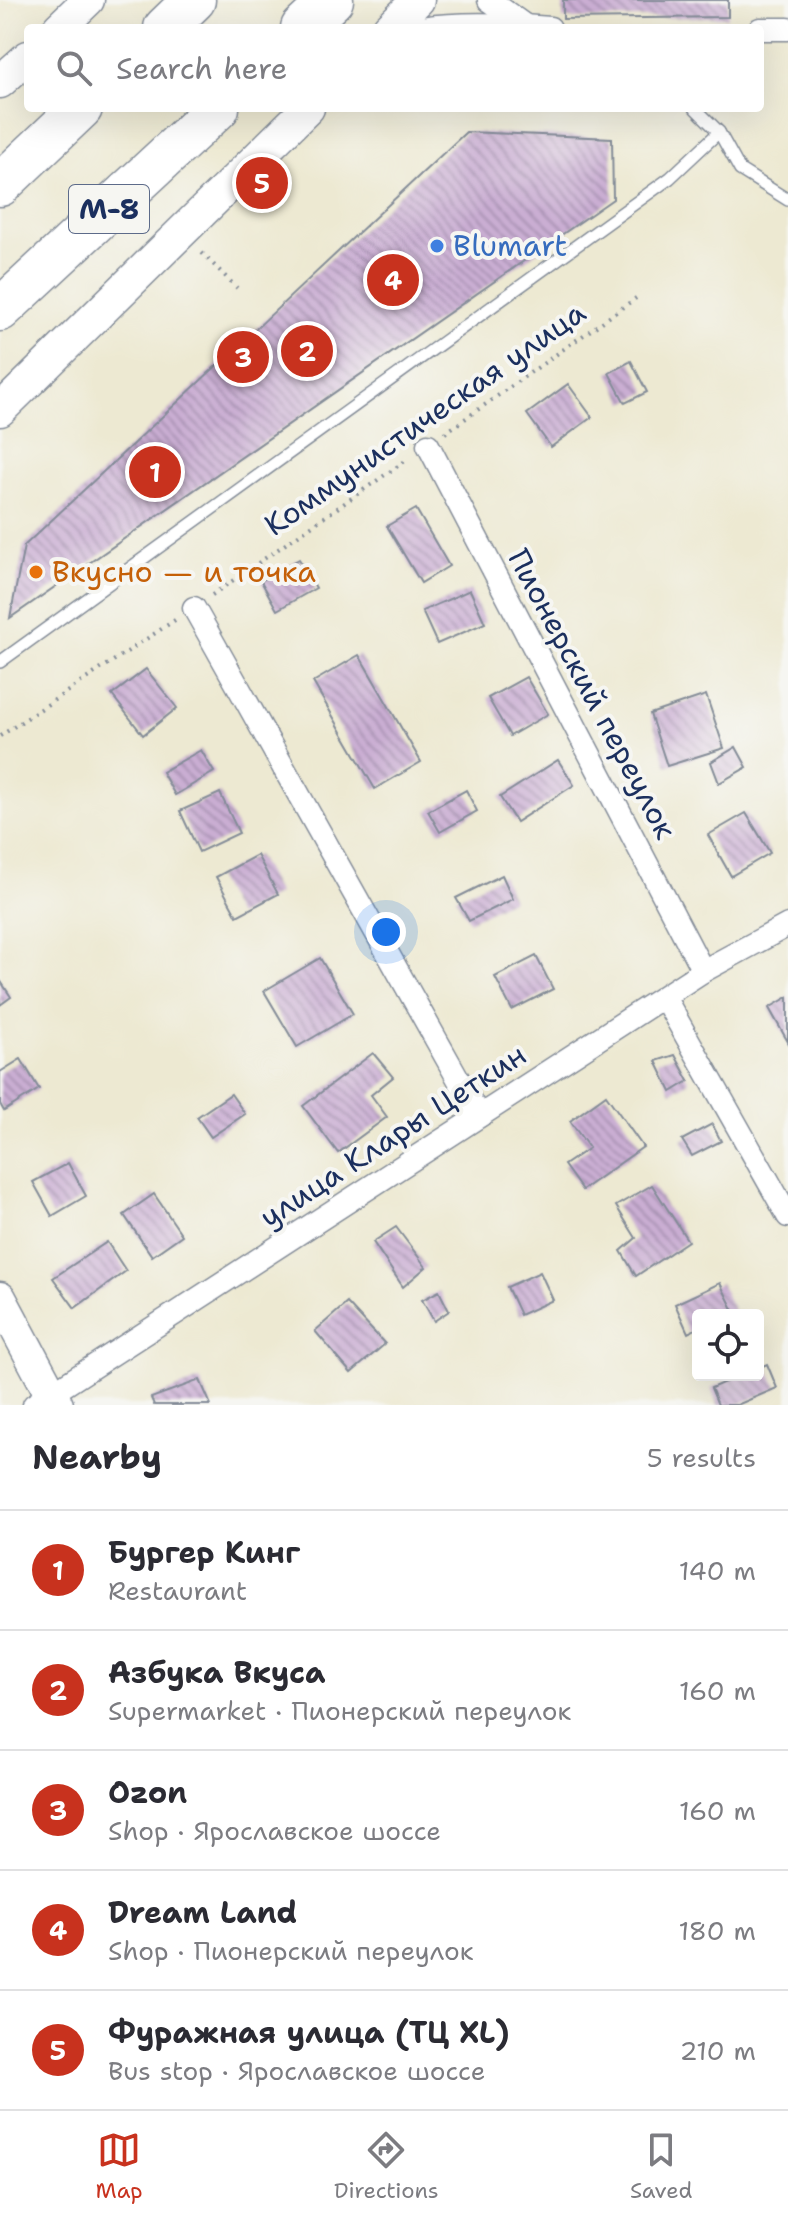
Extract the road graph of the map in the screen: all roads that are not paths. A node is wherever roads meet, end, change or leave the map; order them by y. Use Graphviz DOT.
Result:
graph roads {
  1 [pos="88,0"];
  2 [pos="194,0"];
  3 [pos="332,0"];
  4 [pos="418,0"];
  5 [pos="489,0"];
  6 [pos="63,24"];
  7 [pos="169,24"];
  8 [pos="306,24"];
  9 [pos="393,24"];
  10 [pos="523,24"];
  11 [pos="764,29"];
  12 [pos="788,29"];
  13 [pos="24,61"];
  14 [pos="0,82"];
  15 [pos="77,112"];
  16 [pos="214,112"];
  17 [pos="304,112"];
  18 [pos="699,112"];
  19 [pos="719,132"];
  20 [pos="0,185"];
  21 [pos="788,200"];
  22 [pos="0,310"];
  23 [pos="0,410"];
  24 [pos="428,445"];
  25 [pos="194,608"];
  26 [pos="0,662"];
  27 [pos="788,925"];
  28 [pos="703,971"];
  29 [pos="664,997"];
  30 [pos="479,1116"];
  31 [pos="788,1216"];
  32 [pos="0,1298"];
  33 [pos="47,1401"];
  1 -- 6 [label="street"];
  2 -- 7 [label="highway"];
  3 -- 8 [label="highway"];
  4 -- 9 [label="street"];
  5 -- 10 [label="street"];
  11 -- 12 [label="street"];
  13 -- 14 [label="street"];
  15 -- 20 [label="highway"];
  16 -- 22 [label="highway, М-8"];
  17 -- 23 [label="street"];
  18 -- 19 [label="lane"];
  19 -- 21 [label="lane"];
  19 -- 26 [label="lane"];
  24 -- 28 [label="street, Пионерский переулок"];
  25 -- 30 [label="street"];
  27 -- 28 [label="street, улица Клары Цеткин"];
  28 -- 29 [label="street, улица Клары Цеткин"];
  29 -- 30 [label="street, улица Клары Цеткин"];
  29 -- 31 [label="street"];
  30 -- 33 [label="street, улица Клары Цеткин"];
  32 -- 33 [label="street"];
}
